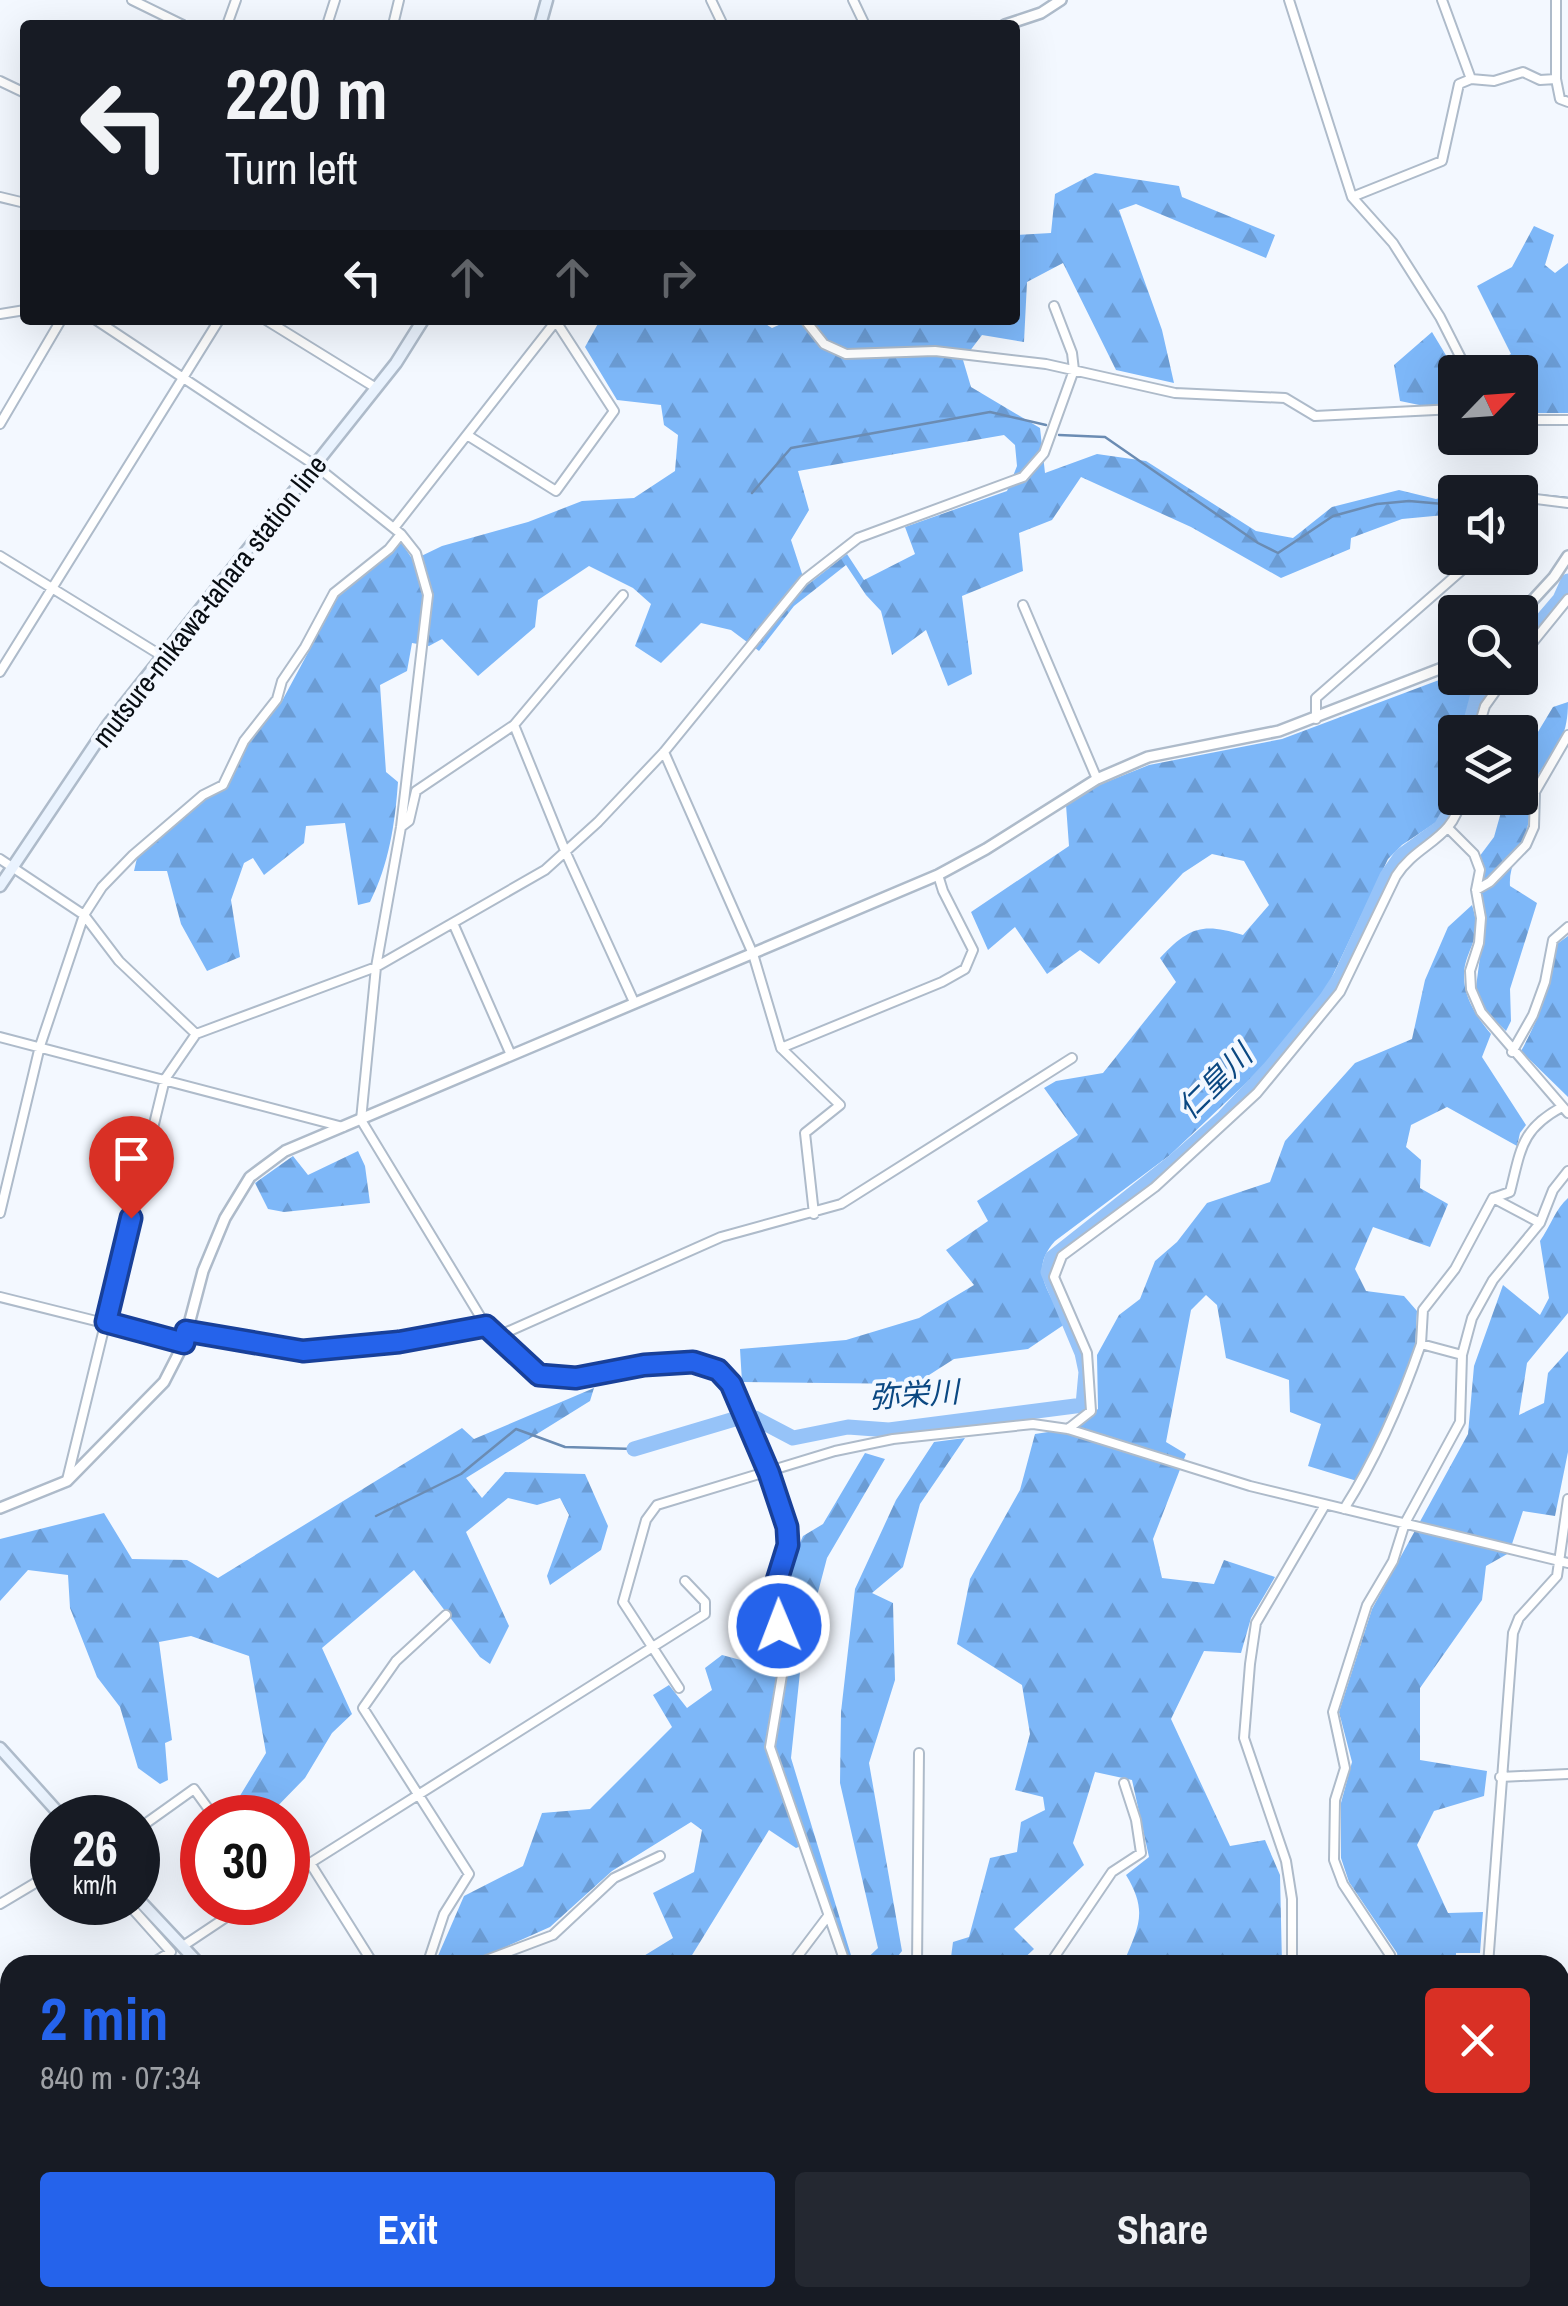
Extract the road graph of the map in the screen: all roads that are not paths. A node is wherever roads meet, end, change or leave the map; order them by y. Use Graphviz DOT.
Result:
graph roads {
  1 [pos="132,0"];
  2 [pos="1061,0"];
  3 [pos="1290,0"];
  4 [pos="1442,0"];
  5 [pos="1556,0"];
  6 [pos="174,20"];
  7 [pos="1020,20"];
  8 [pos="1556,78"];
  9 [pos="1471,80"];
  10 [pos="1568,102"];
  11 [pos="1352,197"];
  12 [pos="1054,306"];
  13 [pos="58,325"];
  14 [pos="104,325"];
  15 [pos="216,325"];
  16 [pos="274,325"];
  17 [pos="420,325"];
  18 [pos="551,325"];
  19 [pos="558,325"];
  20 [pos="809,325"];
  21 [pos="1459,355"];
  22 [pos="1074,370"];
  23 [pos="184,378"];
  24 [pos="376,388"];
  25 [pos="1438,410"];
  26 [pos="1538,420"];
  27 [pos="1568,420"];
  28 [pos="0,424"];
  29 [pos="467,435"];
  30 [pos="316,466"];
  31 [pos="1538,499"];
  32 [pos="1568,503"];
  33 [pos="398,530"];
  34 [pos="0,556"];
  35 [pos="1568,556"];
  36 [pos="1456,575"];
  37 [pos="52,588"];
  38 [pos="622,594"];
  39 [pos="1537,595"];
  40 [pos="1568,599"];
  41 [pos="1023,605"];
  42 [pos="1538,636"];
  43 [pos="162,656"];
  44 [pos="1438,670"];
  45 [pos="0,672"];
  46 [pos="1316,719"];
  47 [pos="514,725"];
  48 [pos="1568,735"];
  49 [pos="664,752"];
  50 [pos="1097,779"];
  51 [pos="1454,815"];
  52 [pos="401,827"];
  53 [pos="1449,829"];
  54 [pos="566,853"];
  55 [pos="0,859"];
  56 [pos="12,868"];
  57 [pos="938,874"];
  58 [pos="0,886"];
  59 [pos="1476,890"];
  60 [pos="84,914"];
  61 [pos="453,923"];
  62 [pos="1568,927"];
  63 [pos="753,954"];
  64 [pos="376,967"];
  65 [pos="634,1002"];
  66 [pos="196,1034"];
  67 [pos="0,1037"];
  68 [pos="40,1046"];
  69 [pos="782,1048"];
  70 [pos="1512,1052"];
  71 [pos="511,1056"];
  72 [pos="1072,1058"];
  73 [pos="165,1079"];
  74 [pos="1565,1110"];
  75 [pos="361,1120"];
  76 [pos="343,1127"];
  77 [pos="1568,1170"];
  78 [pos="1493,1198"];
  79 [pos="0,1212"];
  80 [pos="814,1214"];
  81 [pos="1540,1223"];
  82 [pos="0,1297"];
  83 [pos="106,1322"];
  84 [pos="486,1326"];
  85 [pos="186,1331"];
  86 [pos="498,1336"];
  87 [pos="184,1343"];
  88 [pos="1422,1344"];
  89 [pos="1462,1355"];
  90 [pos="1068,1429"];
  91 [pos="769,1473"];
  92 [pos="67,1481"];
  93 [pos="1568,1499"];
  94 [pos="1325,1504"];
  95 [pos="0,1508"];
  96 [pos="1344,1509"];
  97 [pos="1405,1523"];
  98 [pos="1563,1562"];
  99 [pos="685,1581"];
  100 [pos="446,1615"];
  101 [pos="652,1648"];
  102 [pos="679,1688"];
  103 [pos="1,1751"];
  104 [pos="918,1753"];
  105 [pos="1568,1774"];
  106 [pos="1500,1778"];
  107 [pos="1124,1783"];
  108 [pos="41,1795"];
  109 [pos="420,1795"];
  110 [pos="660,1856"];
  111 [pos="310,1863"];
  112 [pos="30,1886"];
  113 [pos="0,1904"];
  114 [pos="828,1916"];
  115 [pos="160,1924"];
  116 [pos="147,1925"];
  117 [pos="214,1925"];
  118 [pos="183,1946"];
  119 [pos="166,1955"];
  120 [pos="191,1955"];
  121 [pos="368,1955"];
  122 [pos="430,1955"];
  123 [pos="500,1955"];
  124 [pos="799,1955"];
  125 [pos="842,1955"];
  126 [pos="916,1955"];
  127 [pos="1056,1955"];
  128 [pos="1292,1955"];
  129 [pos="1390,1955"];
  130 [pos="1489,1955"];
  1 -- 6 [label="street"];
  2 -- 7 [label="street"];
  3 -- 11 [label="street"];
  4 -- 9 [label="street"];
  5 -- 8 [label="street"];
  8 -- 9 [label="street"];
  8 -- 10 [label="street"];
  9 -- 11 [label="street"];
  11 -- 21 [label="street"];
  12 -- 22 [label="street"];
  13 -- 28 [label="street"];
  14 -- 23 [label="street"];
  15 -- 23 [label="street"];
  16 -- 24 [label="street"];
  17 -- 24 [label="main road, mutsure-mikawa-tahara station line"];
  18 -- 29 [label="street"];
  19 -- 29 [label="street"];
  20 -- 22 [label="street"];
  22 -- 25 [label="street"];
  22 -- 49 [label="street"];
  23 -- 30 [label="street"];
  23 -- 37 [label="street"];
  24 -- 30 [label="main road, mutsure-mikawa-tahara station line"];
  26 -- 27 [label="street"];
  29 -- 33 [label="street"];
  30 -- 33 [label="street"];
  30 -- 43 [label="main road, mutsure-mikawa-tahara station line"];
  31 -- 32 [label="street"];
  33 -- 52 [label="street"];
  33 -- 60 [label="street"];
  34 -- 37 [label="street"];
  35 -- 39 [label="street"];
  36 -- 46 [label="street"];
  37 -- 43 [label="street"];
  37 -- 45 [label="street"];
  38 -- 47 [label="street"];
  40 -- 42 [label="street"];
  41 -- 50 [label="street"];
  43 -- 56 [label="main road, mutsure-mikawa-tahara station line"];
  44 -- 46 [label="street"];
  46 -- 50 [label="street"];
  47 -- 52 [label="street"];
  47 -- 54 [label="street"];
  48 -- 59 [label="street"];
  49 -- 54 [label="street"];
  49 -- 63 [label="street"];
  50 -- 57 [label="street"];
  51 -- 53 [label="street"];
  52 -- 64 [label="street"];
  53 -- 59 [label="street"];
  53 -- 90 [label="street"];
  54 -- 61 [label="street"];
  54 -- 65 [label="street"];
  55 -- 56 [label="street"];
  56 -- 58 [label="main road, mutsure-mikawa-tahara station line"];
  56 -- 60 [label="street"];
  57 -- 63 [label="street"];
  57 -- 69 [label="street"];
  59 -- 70 [label="street"];
  60 -- 66 [label="street"];
  60 -- 68 [label="street"];
  61 -- 64 [label="street"];
  61 -- 71 [label="street"];
  62 -- 70 [label="street"];
  63 -- 65 [label="street"];
  63 -- 69 [label="street"];
  64 -- 66 [label="street"];
  64 -- 75 [label="street"];
  65 -- 71 [label="street"];
  66 -- 73 [label="street"];
  67 -- 68 [label="street"];
  68 -- 73 [label="street"];
  68 -- 79 [label="street"];
  69 -- 80 [label="street"];
  70 -- 74 [label="street"];
  71 -- 75 [label="street"];
  72 -- 80 [label="street"];
  73 -- 76 [label="street"];
  73 -- 83 [label="street"];
  74 -- 78 [label="street"];
  75 -- 76 [label="street"];
  75 -- 84 [label="street"];
  76 -- 85 [label="street"];
  77 -- 81 [label="street"];
  78 -- 81 [label="street"];
  78 -- 88 [label="street"];
  80 -- 86 [label="street"];
  81 -- 89 [label="street"];
  82 -- 83 [label="street"];
  83 -- 87 [label="street"];
  83 -- 92 [label="street"];
  84 -- 85 [label="street"];
  84 -- 86 [label="street"];
  85 -- 87 [label="street"];
  86 -- 91 [label="street"];
  87 -- 92 [label="street"];
  88 -- 89 [label="street"];
  88 -- 96 [label="street"];
  89 -- 97 [label="street"];
  90 -- 91 [label="street"];
  90 -- 94 [label="street"];
  91 -- 101 [label="street"];
  91 -- 114 [label="street"];
  92 -- 95 [label="street"];
  93 -- 98 [label="street"];
  94 -- 96 [label="street"];
  94 -- 128 [label="street"];
  96 -- 97 [label="street"];
  97 -- 98 [label="street"];
  97 -- 129 [label="street"];
  98 -- 106 [label="street"];
  99 -- 101 [label="street"];
  100 -- 109 [label="street"];
  101 -- 102 [label="street"];
  101 -- 109 [label="street"];
  103 -- 108 [label="main road"];
  104 -- 126 [label="street"];
  105 -- 106 [label="street"];
  106 -- 130 [label="street"];
  107 -- 127 [label="street"];
  109 -- 111 [label="street"];
  109 -- 122 [label="street"];
  110 -- 123 [label="street"];
  111 -- 121 [label="street"];
  112 -- 113 [label="street"];
  114 -- 124 [label="street"];
  114 -- 125 [label="street"];
  115 -- 118 [label="main road"];
  116 -- 119 [label="street"];
  117 -- 118 [label="street"];
  118 -- 120 [label="main road"];
}
